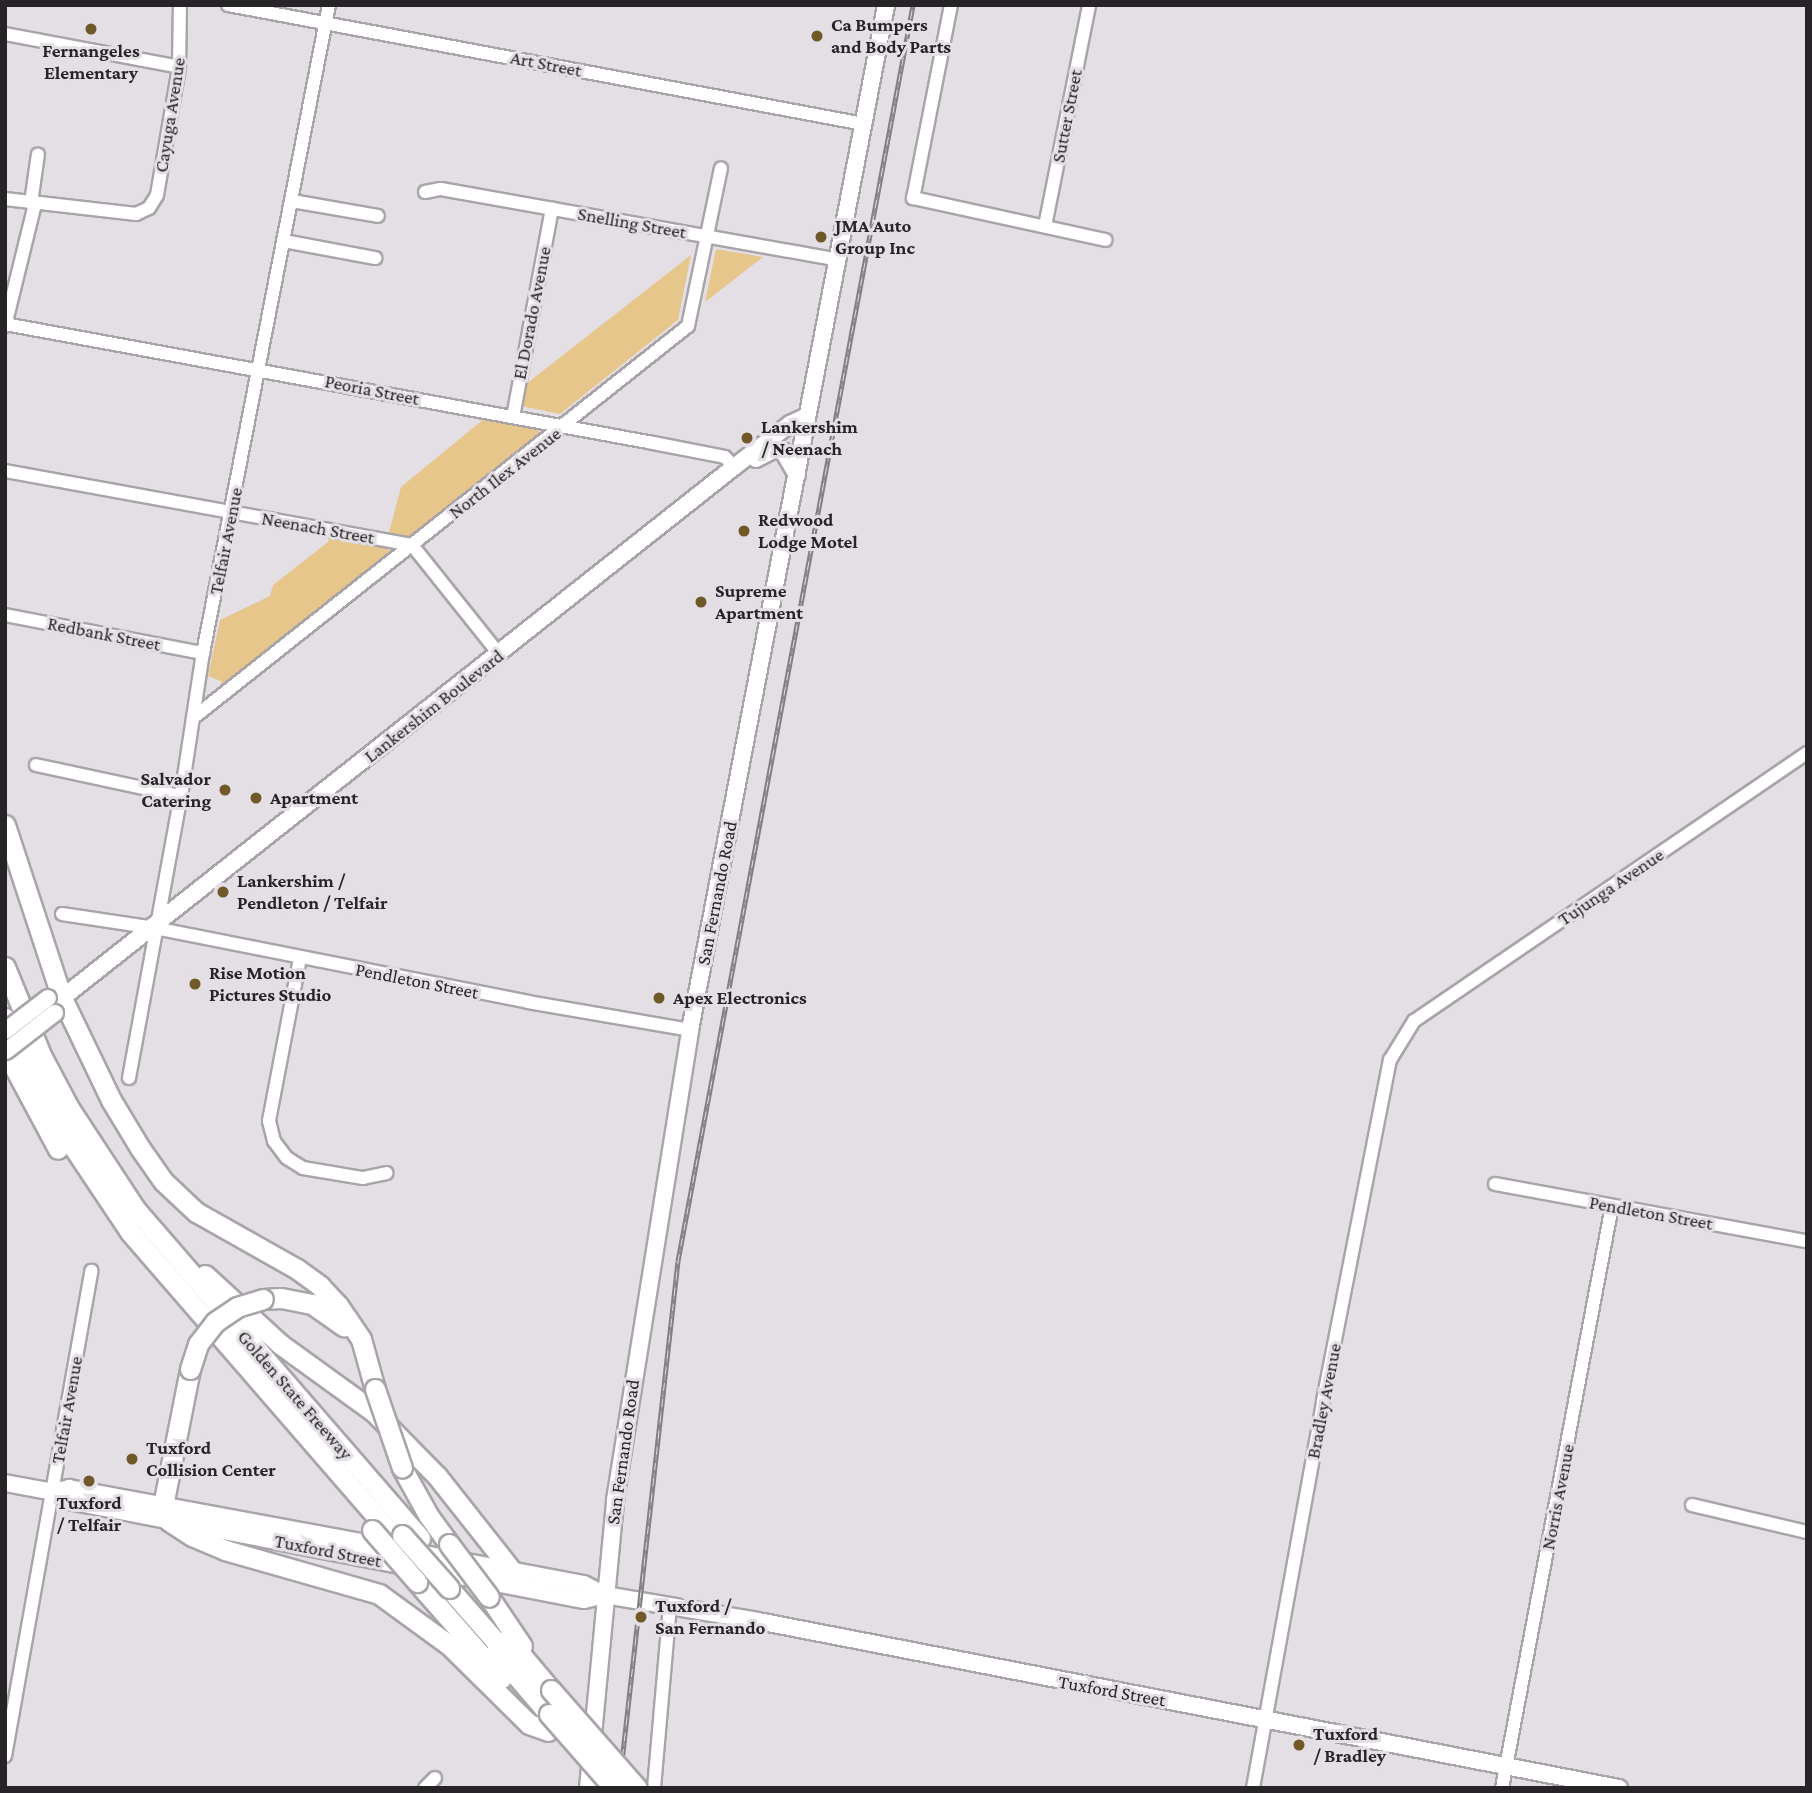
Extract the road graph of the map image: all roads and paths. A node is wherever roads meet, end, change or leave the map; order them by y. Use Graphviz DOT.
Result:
graph roads {
  1 [pos="180,5"];
  2 [pos="228,5"];
  3 [pos="329,5"];
  4 [pos="886,5"];
  5 [pos="951,5"];
  6 [pos="1089,5"];
  7 [pos="326,22"];
  8 [pos="5,34"];
  9 [pos="179,67"];
  10 [pos="864,124"];
  11 [pos="38,154"];
  12 [pos="721,168"];
  13 [pos="425,192"];
  14 [pos="5,199"];
  15 [pos="292,201"];
  16 [pos="33,203"];
  17 [pos="552,209"];
  18 [pos="374,212"];
  19 [pos="1045,226"];
  20 [pos="707,236"];
  21 [pos="1105,240"];
  22 [pos="284,242"];
  23 [pos="375,258"];
  24 [pos="839,260"];
  25 [pos="5,325"];
  26 [pos="260,369"];
  27 [pos="807,416"];
  28 [pos="513,417"];
  29 [pos="563,427"];
  30 [pos="734,467"];
  31 [pos="5,471"];
  32 [pos="797,475"];
  33 [pos="232,513"];
  34 [pos="412,545"];
  35 [pos="5,615"];
  36 [pos="203,653"];
  37 [pos="499,654"];
  38 [pos="193,718"];
  39 [pos="1807,753"];
  40 [pos="36,765"];
  41 [pos="181,796"];
  42 [pos="5,825"];
  43 [pos="62,914"];
  44 [pos="155,928"];
  45 [pos="300,958"];
  46 [pos="5,967"];
  47 [pos="5,999"];
  48 [pos="55,1003"];
  49 [pos="5,1018"];
  50 [pos="1414,1021"];
  51 [pos="690,1030"];
  52 [pos="5,1031"];
  53 [pos="5,1050"];
  54 [pos="129,1078"];
  55 [pos="69,1108"];
  56 [pos="386,1173"];
  57 [pos="1495,1184"];
  58 [pos="1612,1206"];
  59 [pos="1807,1241"];
  60 [pos="91,1271"];
  61 [pos="375,1389"];
  62 [pos="5,1483"];
  63 [pos="54,1492"];
  64 [pos="1692,1505"];
  65 [pos="166,1513"];
  66 [pos="267,1525"];
  67 [pos="1807,1532"];
  68 [pos="233,1533"];
  69 [pos="396,1534"];
  70 [pos="512,1571"];
  71 [pos="451,1588"];
  72 [pos="605,1595"];
  73 [pos="670,1605"];
  74 [pos="539,1675"];
  75 [pos="550,1710"];
  76 [pos="1266,1719"];
  77 [pos="5,1756"];
  78 [pos="1506,1766"];
  79 [pos="435,1778"];
  80 [pos="425,1788"];
  81 [pos="588,1788"];
  82 [pos="597,1788"];
  83 [pos="614,1788"];
  84 [pos="623,1788"];
  85 [pos="637,1788"];
  86 [pos="654,1788"];
  87 [pos="1253,1788"];
  88 [pos="1502,1788"];
  89 [pos="1619,1788"];
  1 -- 9 [label="street, Cayuga Avenue"];
  2 -- 7 [label="street, Art Street"];
  3 -- 7 [label="street, Telfair Avenue"];
  4 -- 10 [label="main road, San Fernando Road"];
  5 -- 19 [label="street"];
  6 -- 19 [label="street, Sutter Street"];
  7 -- 10 [label="street, Art Street"];
  7 -- 15 [label="street, Telfair Avenue"];
  8 -- 9 [label="street"];
  9 -- 16 [label="street, Cayuga Avenue"];
  10 -- 24 [label="main road, San Fernando Road"];
  11 -- 16 [label="street"];
  12 -- 20 [label="street, North Ilex Avenue"];
  13 -- 17 [label="street, Snelling Street"];
  14 -- 16 [label="street"];
  15 -- 18 [label="street"];
  15 -- 22 [label="street, Telfair Avenue"];
  16 -- 25 [label="street"];
  17 -- 20 [label="street, Snelling Street"];
  17 -- 28 [label="street, El Dorado Avenue"];
  19 -- 21 [label="street"];
  20 -- 24 [label="street, Snelling Street"];
  20 -- 29 [label="street, North Ilex Avenue"];
  22 -- 23 [label="street"];
  22 -- 26 [label="street, Telfair Avenue"];
  24 -- 27 [label="main road, San Fernando Road"];
  25 -- 26 [label="street, Peoria Street"];
  26 -- 28 [label="street, Peoria Street"];
  26 -- 33 [label="street, Telfair Avenue"];
  27 -- 30 [label="main road, Lankershim Boulevard"];
  27 -- 32 [label="main road, San Fernando Road"];
  28 -- 29 [label="street, Peoria Street"];
  29 -- 30 [label="street, Peoria Street"];
  29 -- 34 [label="street, North Ilex Avenue"];
  30 -- 32 [label="main road"];
  30 -- 37 [label="main road, Lankershim Boulevard"];
  31 -- 33 [label="street, Neenach Street"];
  32 -- 51 [label="main road, San Fernando Road"];
  33 -- 34 [label="street, Neenach Street"];
  33 -- 36 [label="street, Telfair Avenue"];
  34 -- 37 [label="street"];
  34 -- 38 [label="street, North Ilex Avenue"];
  35 -- 36 [label="street, Redbank Street"];
  36 -- 38 [label="street, Telfair Avenue"];
  37 -- 44 [label="main road, Lankershim Boulevard"];
  38 -- 41 [label="street, Telfair Avenue"];
  39 -- 50 [label="street, Tujunga Avenue"];
  40 -- 41 [label="street"];
  41 -- 44 [label="street, Telfair Avenue"];
  42 -- 48 [label="highway"];
  43 -- 44 [label="street, Pendleton Street"];
  44 -- 45 [label="street, Pendleton Street"];
  44 -- 48 [label="main road, Lankershim Boulevard"];
  44 -- 54 [label="street, Telfair Avenue"];
  45 -- 51 [label="street, Pendleton Street"];
  45 -- 56 [label="street"];
  46 -- 55 [label="highway, Golden State Freeway"];
  47 -- 69 [label="highway"];
  48 -- 52 [label="main road, Lankershim Boulevard, bridge"];
  48 -- 53 [label="main road, Lankershim Boulevard, bridge"];
  48 -- 61 [label="highway"];
  49 -- 69 [label="highway"];
  50 -- 76 [label="street, Bradley Avenue"];
  51 -- 72 [label="main road, San Fernando Road"];
  53 -- 69 [label="highway, Golden State Freeway"];
  55 -- 69 [label="highway, Golden State Freeway"];
  55 -- 70 [label="highway"];
  57 -- 58 [label="street, Pendleton Street"];
  58 -- 59 [label="street, Pendleton Street"];
  58 -- 78 [label="street, Norris Avenue"];
  60 -- 63 [label="street, Telfair Avenue"];
  61 -- 65 [label="highway, bridge"];
  61 -- 74 [label="highway, bridge"];
  62 -- 63 [label="main road, Tuxford Street"];
  63 -- 65 [label="main road, Tuxford Street"];
  63 -- 77 [label="street, Telfair Avenue"];
  64 -- 67 [label="street"];
  65 -- 66 [label="main road, Tuxford Street"];
  65 -- 68 [label="main road, Tuxford Street"];
  65 -- 75 [label="highway"];
  66 -- 68 [label="main road"];
  66 -- 70 [label="main road, Tuxford Street"];
  68 -- 72 [label="main road, Tuxford Street"];
  69 -- 71 [label="highway, Golden State Freeway"];
  69 -- 71 [label="highway"];
  69 -- 75 [label="highway, Golden State Freeway, bridge"];
  70 -- 72 [label="main road, Tuxford Street"];
  71 -- 74 [label="highway, Golden State Freeway"];
  71 -- 75 [label="highway"];
  72 -- 73 [label="main road, Tuxford Street"];
  72 -- 81 [label="main road, San Fernando Road"];
  73 -- 76 [label="main road, Tuxford Street"];
  73 -- 86 [label="street"];
  74 -- 75 [label="highway, Golden State Freeway"];
  75 -- 82 [label="highway, Golden State Freeway"];
  75 -- 83 [label="highway, bridge"];
  75 -- 84 [label="highway"];
  75 -- 85 [label="highway, Golden State Freeway, bridge"];
  76 -- 78 [label="main road, Tuxford Street"];
  76 -- 87 [label="street, Bradley Avenue"];
  78 -- 88 [label="street, Norris Avenue"];
  78 -- 89 [label="main road, Tuxford Street"];
  79 -- 80 [label="street"];
}
